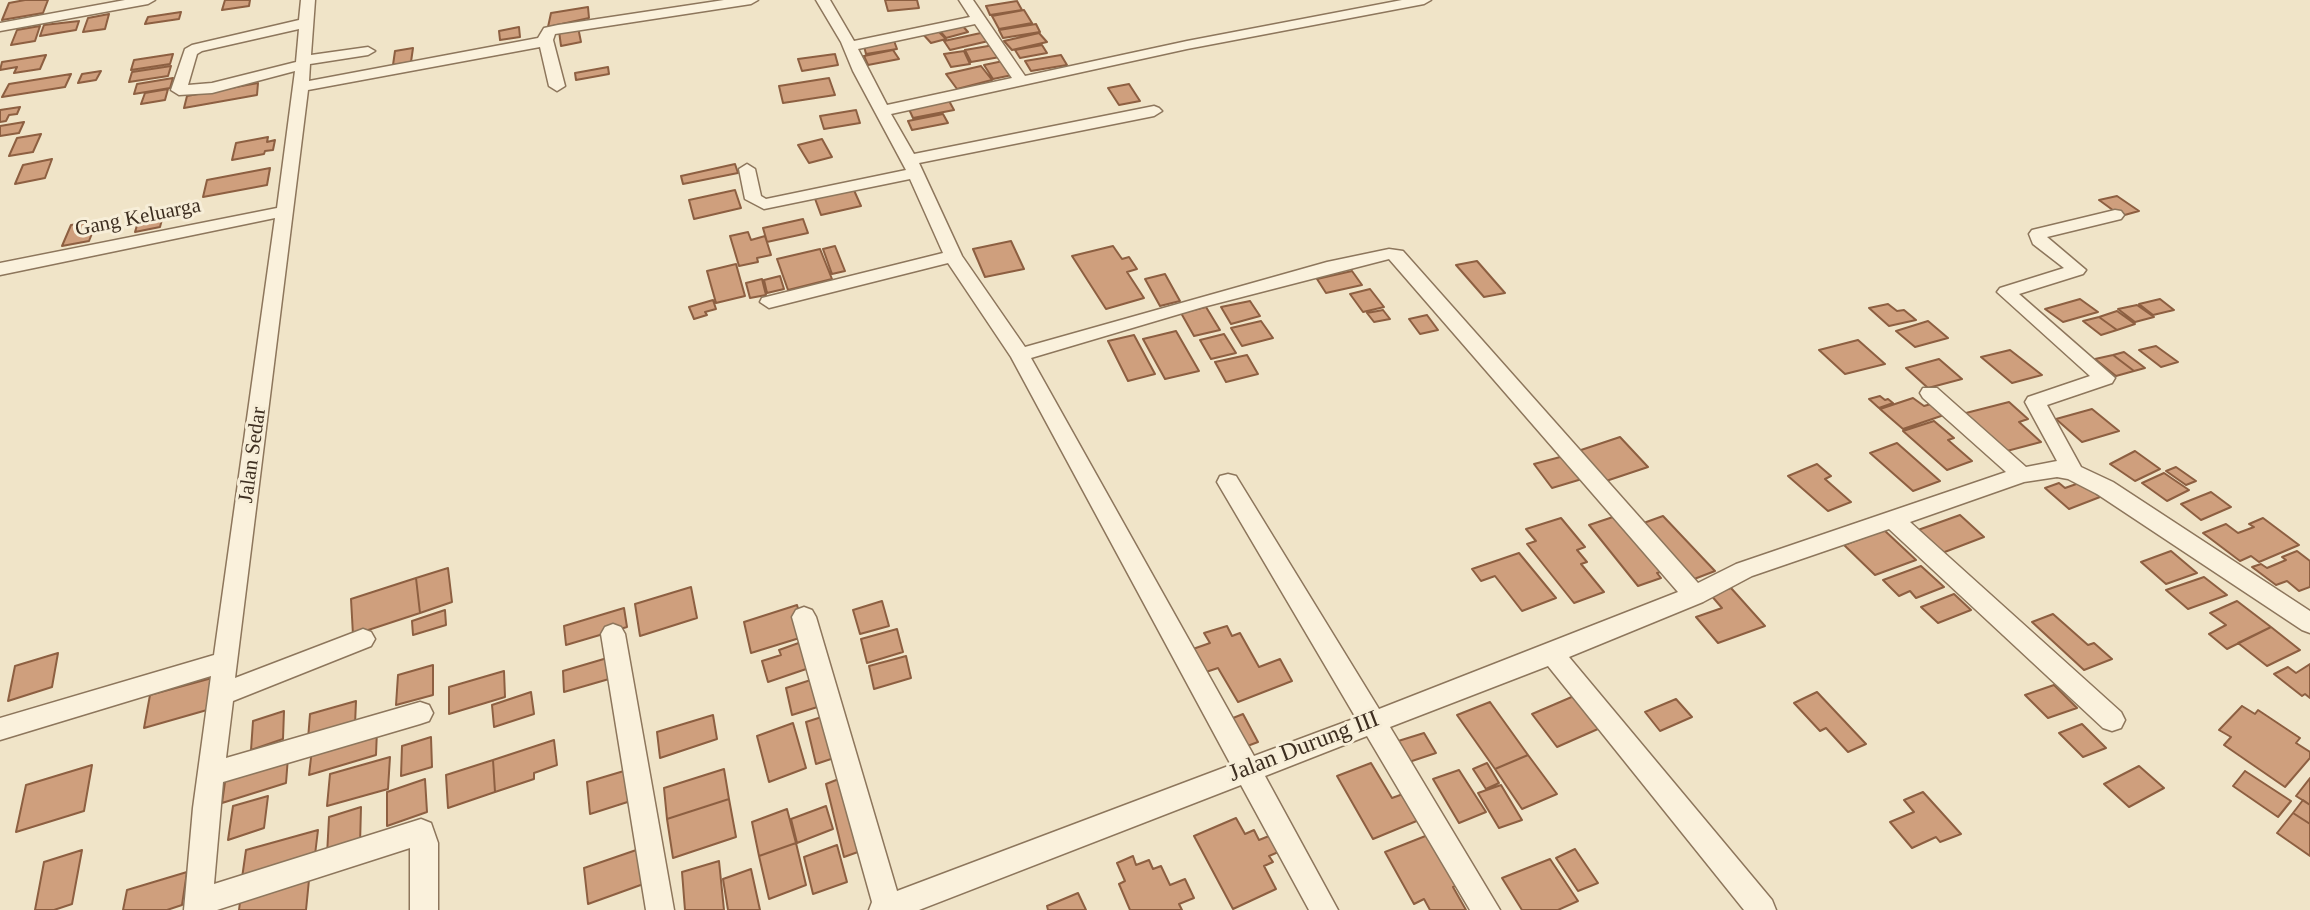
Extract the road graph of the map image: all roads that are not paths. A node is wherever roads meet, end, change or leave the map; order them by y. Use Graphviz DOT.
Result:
graph roads {
  1 [pos="148,0"];
  2 [pos="308,0"];
  3 [pos="751,0"];
  4 [pos="823,0"];
  5 [pos="966,0"];
  6 [pos="1424,0"];
  7 [pos="979,19"];
  8 [pos="306,23"];
  9 [pos="1,28"];
  10 [pos="546,40"];
  11 [pos="850,46"];
  12 [pos="368,51"];
  13 [pos="302,63"];
  14 [pos="1020,80"];
  15 [pos="557,86"];
  16 [pos="301,87"];
  17 [pos="882,111"];
  18 [pos="1154,111"];
  19 [pos="913,167"];
  20 [pos="747,169"];
  21 [pos="285,211"];
  22 [pos="2115,215"];
  23 [pos="953,256"];
  24 [pos="0,269"];
  25 [pos="769,302"];
  26 [pos="1020,355"];
  27 [pos="1930,393"];
  28 [pos="2073,472"];
  29 [pos="2022,475"];
  30 [pos="1228,482"];
  31 [pos="1892,519"];
  32 [pos="1695,594"];
  33 [pos="804,617"];
  34 [pos="2310,623"];
  35 [pos="612,634"];
  36 [pos="363,639"];
  37 [pos="1552,654"];
  38 [pos="225,663"];
  39 [pos="220,695"];
  40 [pos="419,713"];
  41 [pos="1374,720"];
  42 [pos="2112,720"];
  43 [pos="0,729"];
  44 [pos="1247,769"];
  45 [pos="210,774"];
  46 [pos="198,906"];
  47 [pos="886,909"];
  48 [pos="424,910"];
  49 [pos="660,910"];
  50 [pos="1324,910"];
  51 [pos="1486,910"];
  52 [pos="1762,910"];
  1 -- 9 [label="street"];
  2 -- 8 [label="street, Jalan Sedar"];
  3 -- 10 [label="street"];
  4 -- 11 [label="street"];
  5 -- 7 [label="street"];
  6 -- 14 [label="street"];
  7 -- 11 [label="street"];
  7 -- 14 [label="street"];
  8 -- 13 [label="street, Jalan Sedar"];
  8 -- 13 [label="street"];
  10 -- 15 [label="street"];
  10 -- 16 [label="street"];
  11 -- 17 [label="street"];
  12 -- 13 [label="street"];
  13 -- 16 [label="street, Jalan Sedar"];
  14 -- 17 [label="street"];
  16 -- 21 [label="street, Jalan Sedar"];
  17 -- 19 [label="street"];
  18 -- 19 [label="street"];
  19 -- 20 [label="street"];
  19 -- 23 [label="street"];
  21 -- 24 [label="street, Gang Keluarga"];
  21 -- 38 [label="street, Jalan Sedar"];
  22 -- 28 [label="street"];
  23 -- 25 [label="street"];
  23 -- 26 [label="street"];
  26 -- 32 [label="street"];
  26 -- 44 [label="street"];
  27 -- 29 [label="street"];
  28 -- 29 [label="street, Jalan Durung III"];
  28 -- 34 [label="street"];
  29 -- 31 [label="street, Jalan Durung III"];
  30 -- 41 [label="street"];
  31 -- 32 [label="street, Jalan Durung III"];
  31 -- 42 [label="street"];
  32 -- 37 [label="street, Jalan Durung III"];
  33 -- 47 [label="street"];
  35 -- 49 [label="street"];
  36 -- 39 [label="street"];
  37 -- 41 [label="street, Jalan Durung III"];
  37 -- 52 [label="street"];
  38 -- 39 [label="street, Jalan Sedar"];
  38 -- 43 [label="street"];
  39 -- 45 [label="street, Jalan Sedar"];
  40 -- 45 [label="street"];
  41 -- 44 [label="street, Jalan Durung III"];
  41 -- 51 [label="street"];
  44 -- 47 [label="street, Jalan Durung III"];
  44 -- 50 [label="street"];
  45 -- 46 [label="street, Jalan Sedar"];
  46 -- 48 [label="street"];
}
